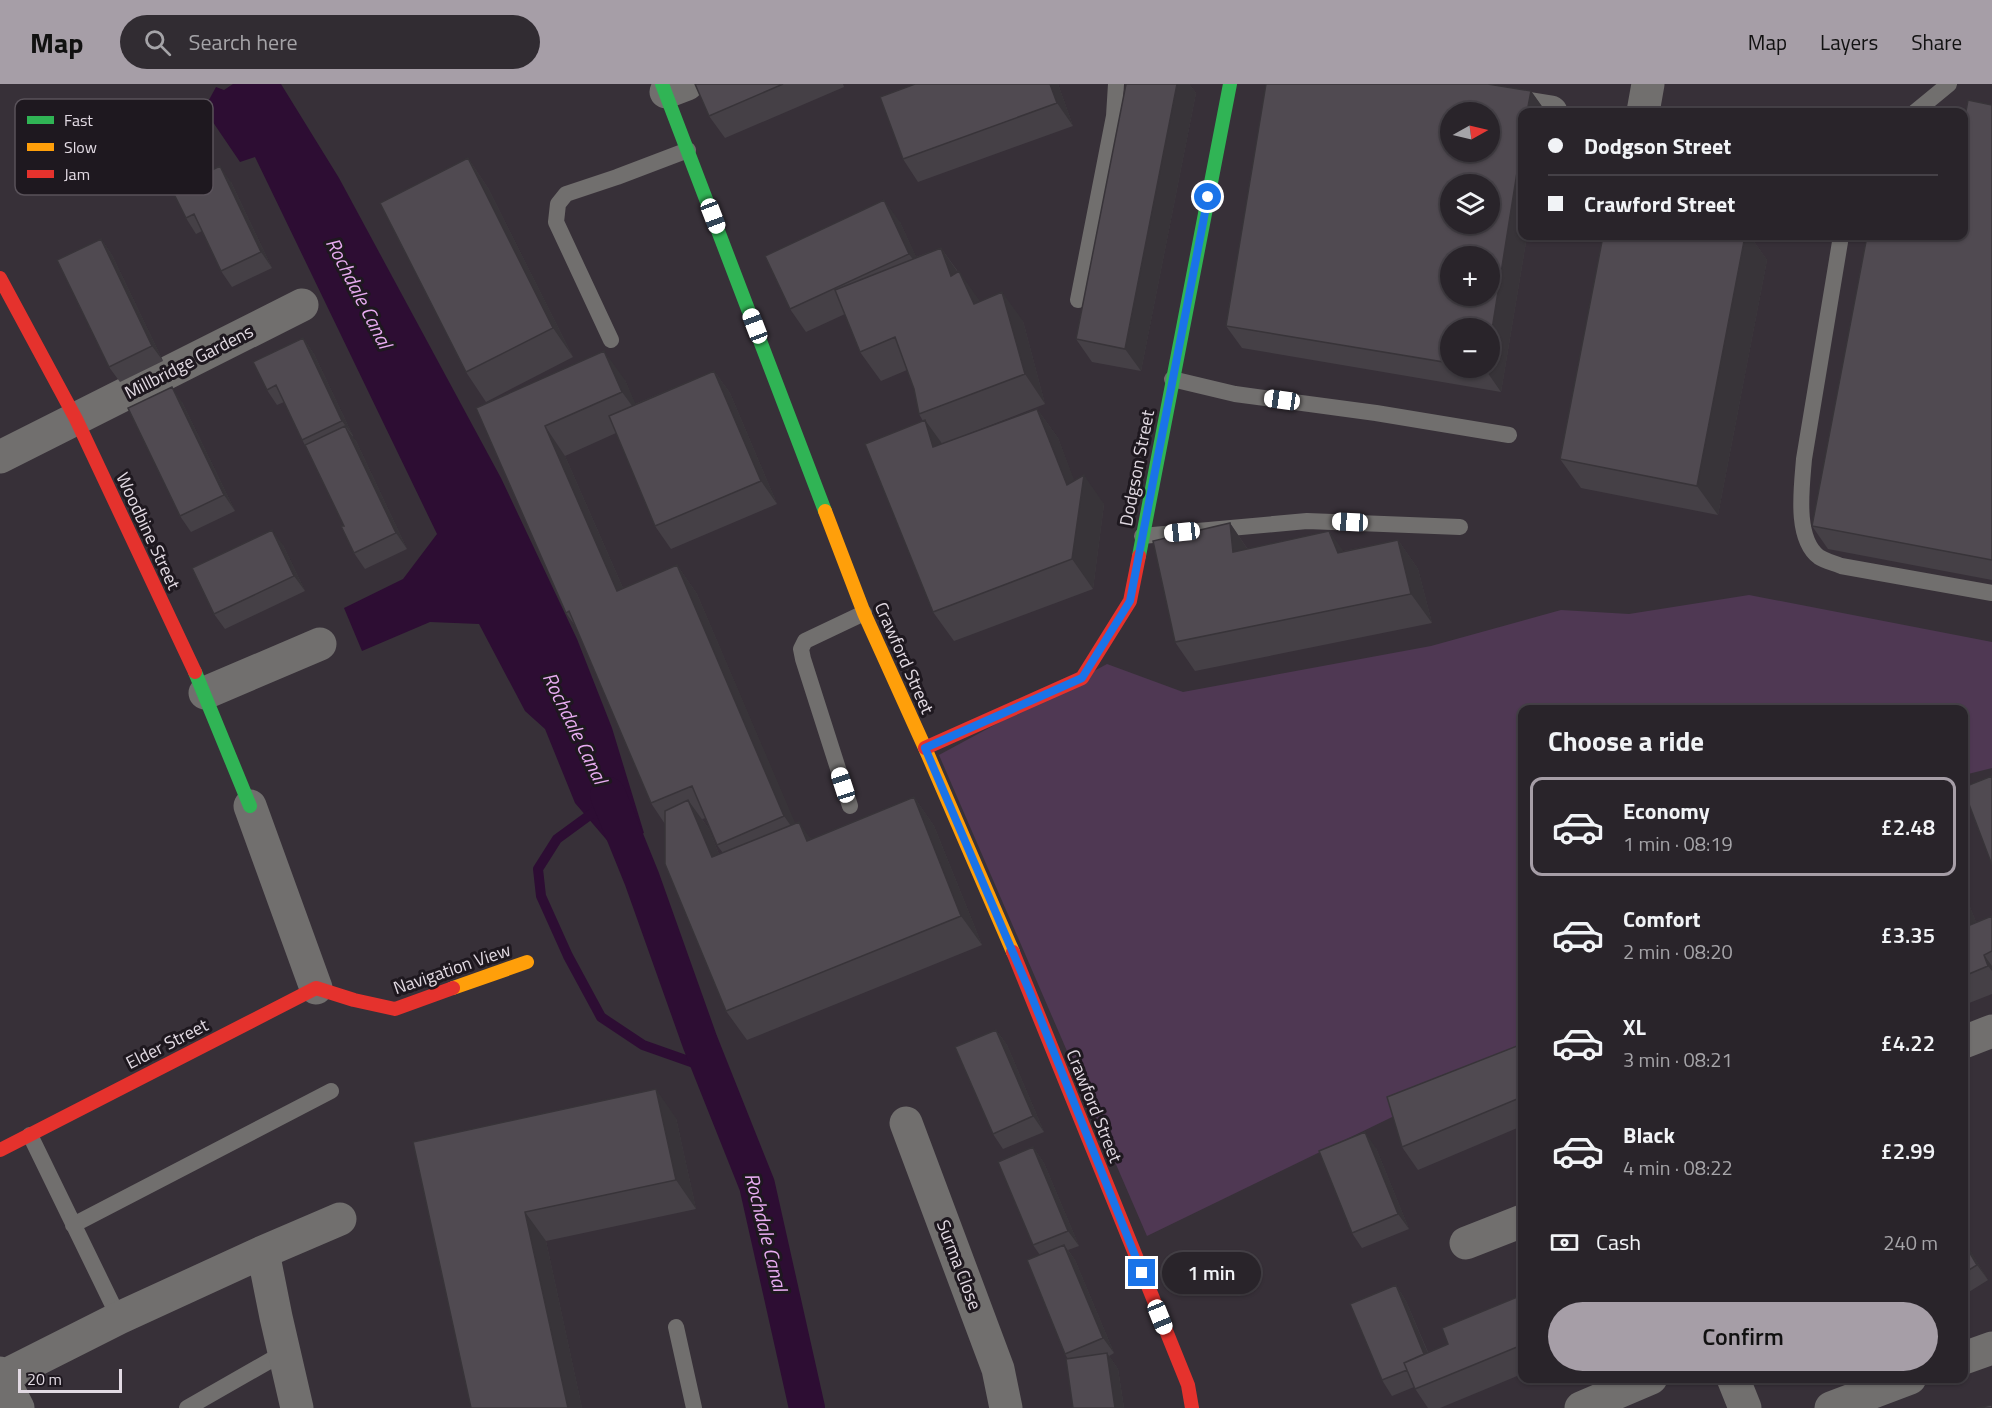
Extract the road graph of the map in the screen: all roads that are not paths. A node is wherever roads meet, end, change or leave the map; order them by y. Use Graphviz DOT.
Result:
graph roads {
  1 [pos="1116,84"];
  2 [pos="1230,84"];
  3 [pos="1648,84"];
  4 [pos="1949,84"];
  5 [pos="672,87"];
  6 [pos="1468,98"];
  7 [pos="1527,108"];
  8 [pos="1644,108"];
  9 [pos="1920,108"];
  10 [pos="688,150"];
  11 [pos="1840,240"];
  12 [pos="0,278"];
  13 [pos="1078,300"];
  14 [pos="302,305"];
  15 [pos="610,340"];
  16 [pos="1172,379"];
  17 [pos="76,419"];
  18 [pos="1509,435"];
  19 [pos="0,458"];
  20 [pos="1460,527"];
  21 [pos="1142,536"];
  22 [pos="1992,593"];
  23 [pos="864,613"];
  24 [pos="320,644"];
  25 [pos="205,693"];
  26 [pos="925,748"];
  27 [pos="250,806"];
  28 [pos="850,806"];
  29 [pos="527,962"];
  30 [pos="316,988"];
  31 [pos="1992,1030"];
  32 [pos="1968,1040"];
  33 [pos="331,1091"];
  34 [pos="906,1123"];
  35 [pos="30,1135"];
  36 [pos="0,1150"];
  37 [pos="340,1220"];
  38 [pos="1518,1223"];
  39 [pos="74,1225"];
  40 [pos="1466,1243"];
  41 [pos="263,1252"];
  42 [pos="119,1318"];
  43 [pos="676,1328"];
  44 [pos="1992,1348"];
  45 [pos="285,1352"];
  46 [pos="1968,1357"];
  47 [pos="1,1375"];
  48 [pos="1639,1383"];
  49 [pos="1735,1383"];
  50 [pos="1897,1383"];
  51 [pos="18,1408"];
  52 [pos="187,1408"];
  53 [pos="297,1408"];
  54 [pos="694,1408"];
  55 [pos="1006,1408"];
  56 [pos="1192,1408"];
  57 [pos="1581,1408"];
  58 [pos="1745,1408"];
  59 [pos="1831,1408"];
  1 -- 13 [label="lane"];
  2 -- 16 [label="street, Dodgson Street"];
  3 -- 8 [label="street"];
  4 -- 9 [label="lane"];
  5 -- 10 [label="street, Crawford Street"];
  6 -- 7 [label="street"];
  10 -- 15 [label="lane"];
  10 -- 23 [label="street, Crawford Street"];
  11 -- 22 [label="lane"];
  12 -- 17 [label="street, Woodbine Street"];
  14 -- 17 [label="street, Millbridge Gardens"];
  16 -- 18 [label="lane"];
  16 -- 21 [label="street, Dodgson Street"];
  17 -- 19 [label="street, Millbridge Gardens"];
  17 -- 25 [label="street, Woodbine Street"];
  20 -- 21 [label="lane"];
  21 -- 26 [label="street, Dodgson Street"];
  23 -- 26 [label="street, Crawford Street"];
  23 -- 28 [label="lane"];
  24 -- 25 [label="street"];
  25 -- 27 [label="street, Woodbine Street"];
  26 -- 56 [label="street, Crawford Street"];
  27 -- 30 [label="street"];
  29 -- 30 [label="street, Navigation View"];
  30 -- 35 [label="street, Elder Street"];
  31 -- 32 [label="street"];
  33 -- 39 [label="lane"];
  34 -- 55 [label="street, Surma Close"];
  35 -- 36 [label="street, Elder Street"];
  35 -- 39 [label="lane"];
  37 -- 41 [label="street"];
  38 -- 40 [label="street"];
  39 -- 42 [label="lane"];
  41 -- 42 [label="street"];
  41 -- 45 [label="street"];
  42 -- 47 [label="street"];
  43 -- 54 [label="lane"];
  44 -- 46 [label="street"];
  45 -- 52 [label="lane"];
  45 -- 53 [label="street"];
  47 -- 51 [label="street"];
  48 -- 57 [label="street"];
  49 -- 58 [label="street"];
  50 -- 59 [label="street"];
}
